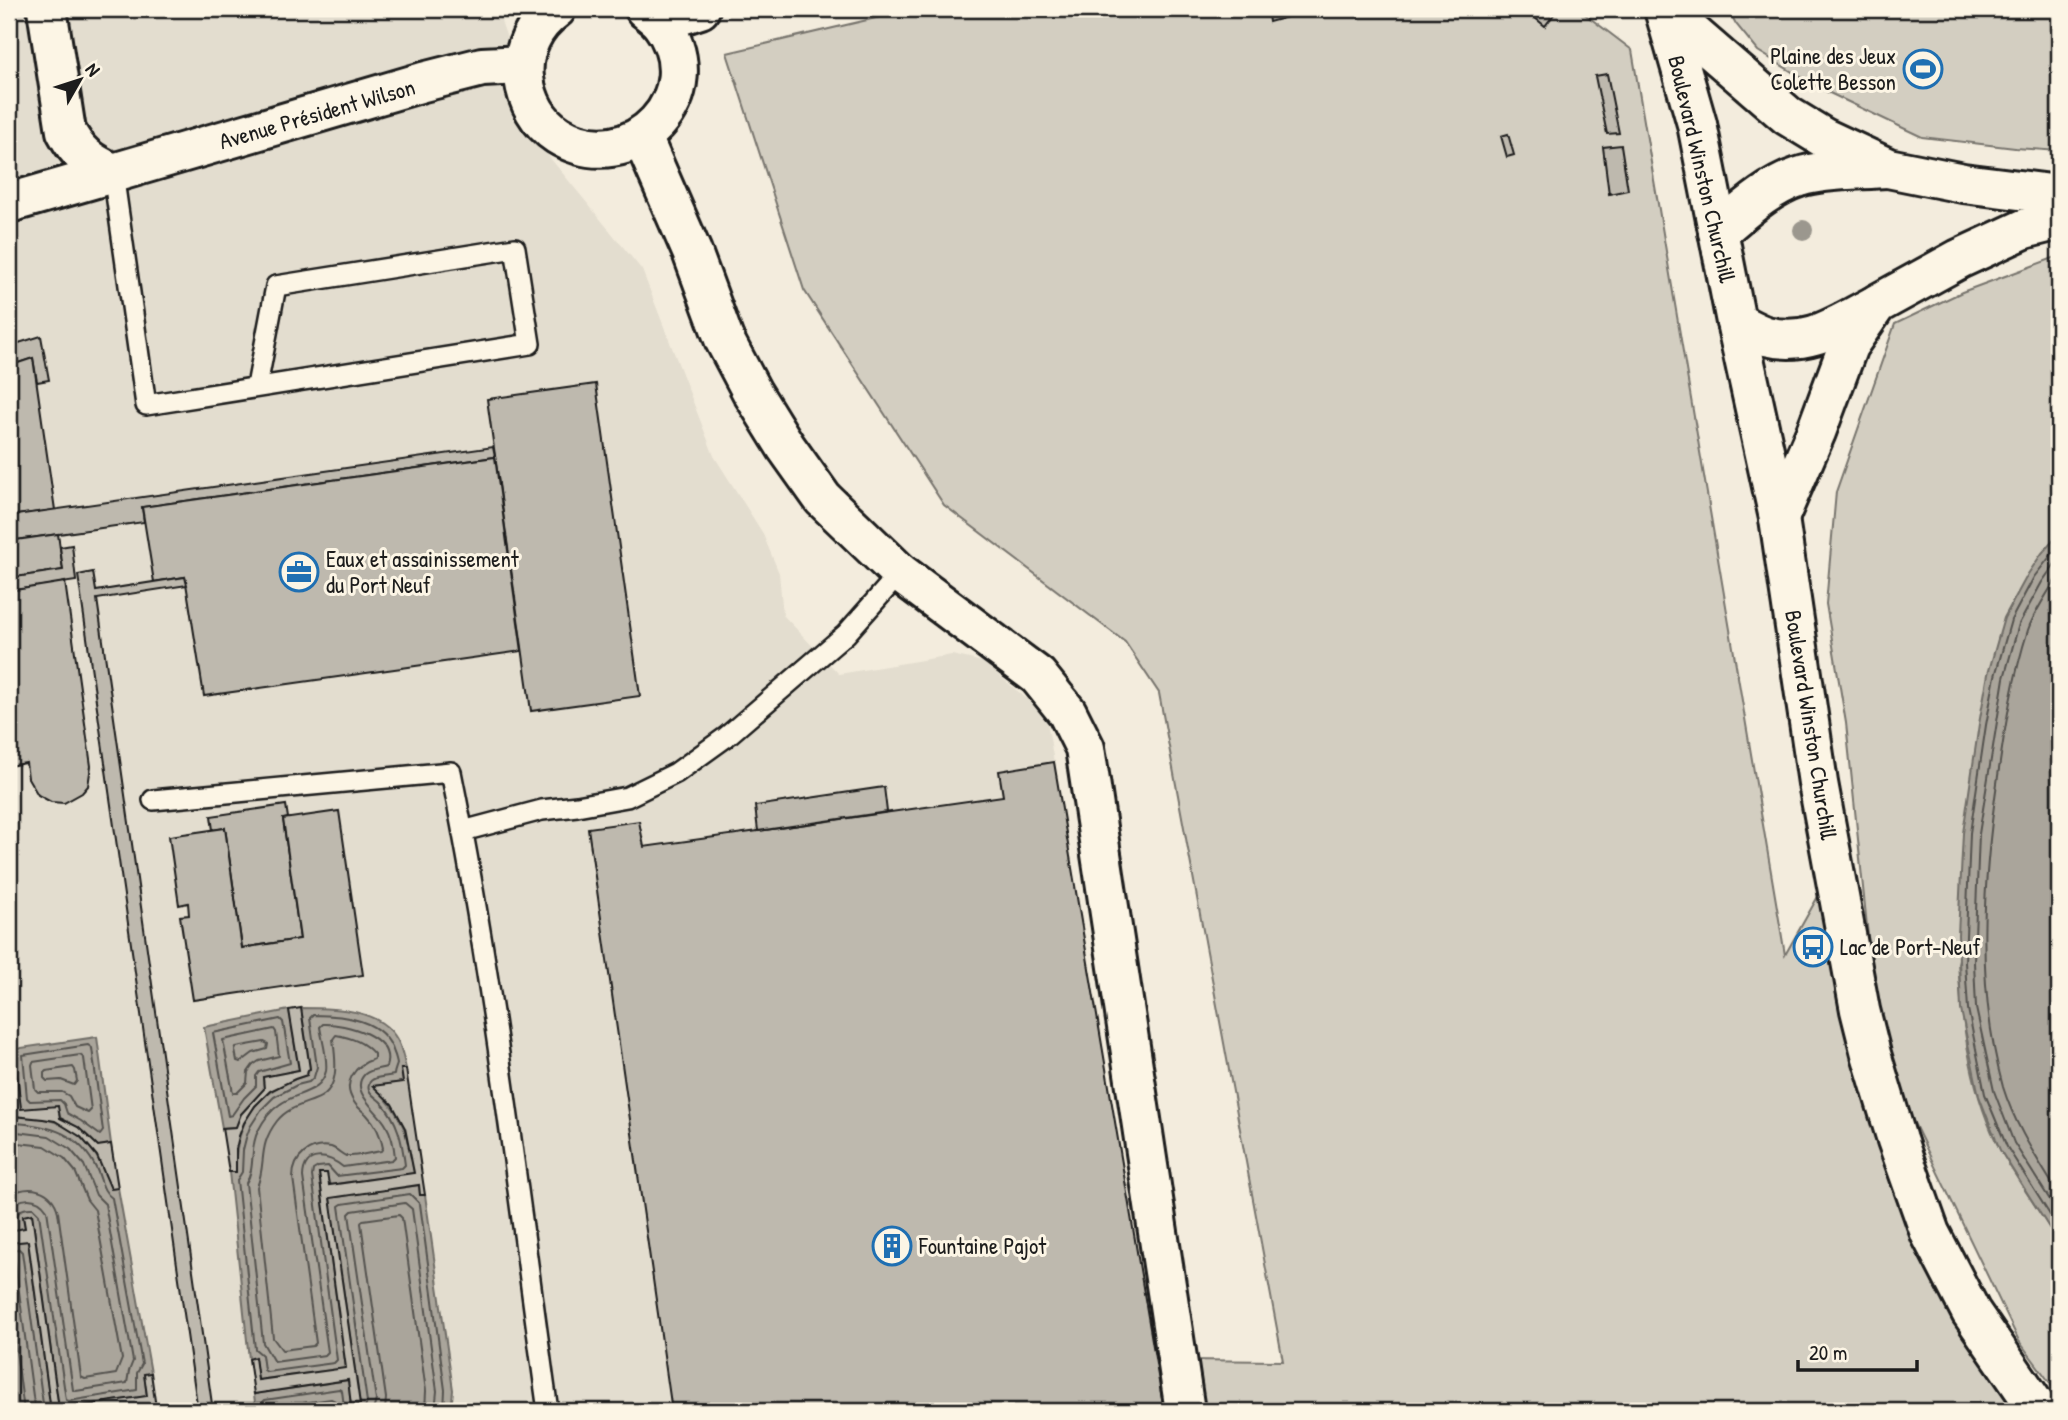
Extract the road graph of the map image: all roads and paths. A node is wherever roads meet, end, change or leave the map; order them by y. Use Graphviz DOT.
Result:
graph roads {
  1 [pos="47,9"];
  2 [pos="556,9"];
  3 [pos="700,9"];
  4 [pos="1664,9"];
  5 [pos="653,15"];
  6 [pos="523,65"];
  7 [pos="642,137"];
  8 [pos="1888,168"];
  9 [pos="113,173"];
  10 [pos="2059,195"];
  11 [pos="9,203"];
  12 [pos="2059,220"];
  13 [pos="1718,232"];
  14 [pos="1877,304"];
  15 [pos="1736,322"];
  16 [pos="257,386"];
  17 [pos="1779,518"];
  18 [pos="900,573"];
  19 [pos="153,800"];
  20 [pos="463,831"];
  21 [pos="548,1411"];
  22 [pos="1185,1411"];
  23 [pos="2039,1411"];
  1 -- 9 [label="street"];
  2 -- 6 [label="street"];
  3 -- 5 [label="street"];
  4 -- 8 [label="street"];
  4 -- 13 [label="street, Boulevard Winston Churchill"];
  5 -- 7 [label="street"];
  6 -- 7 [label="street"];
  6 -- 9 [label="street, Avenue Président Wilson"];
  7 -- 18 [label="street"];
  8 -- 10 [label="street"];
  8 -- 13 [label="street"];
  9 -- 11 [label="street, Avenue Président Wilson"];
  9 -- 16 [label="lane"];
  12 -- 14 [label="street"];
  13 -- 15 [label="street, Boulevard Winston Churchill"];
  14 -- 15 [label="street"];
  14 -- 17 [label="street"];
  15 -- 17 [label="street, Boulevard Winston Churchill"];
  16 -- 16 [label="lane"];
  17 -- 23 [label="street, Boulevard Winston Churchill"];
  18 -- 20 [label="lane"];
  18 -- 22 [label="street"];
  19 -- 20 [label="lane"];
  20 -- 21 [label="lane"];
}
